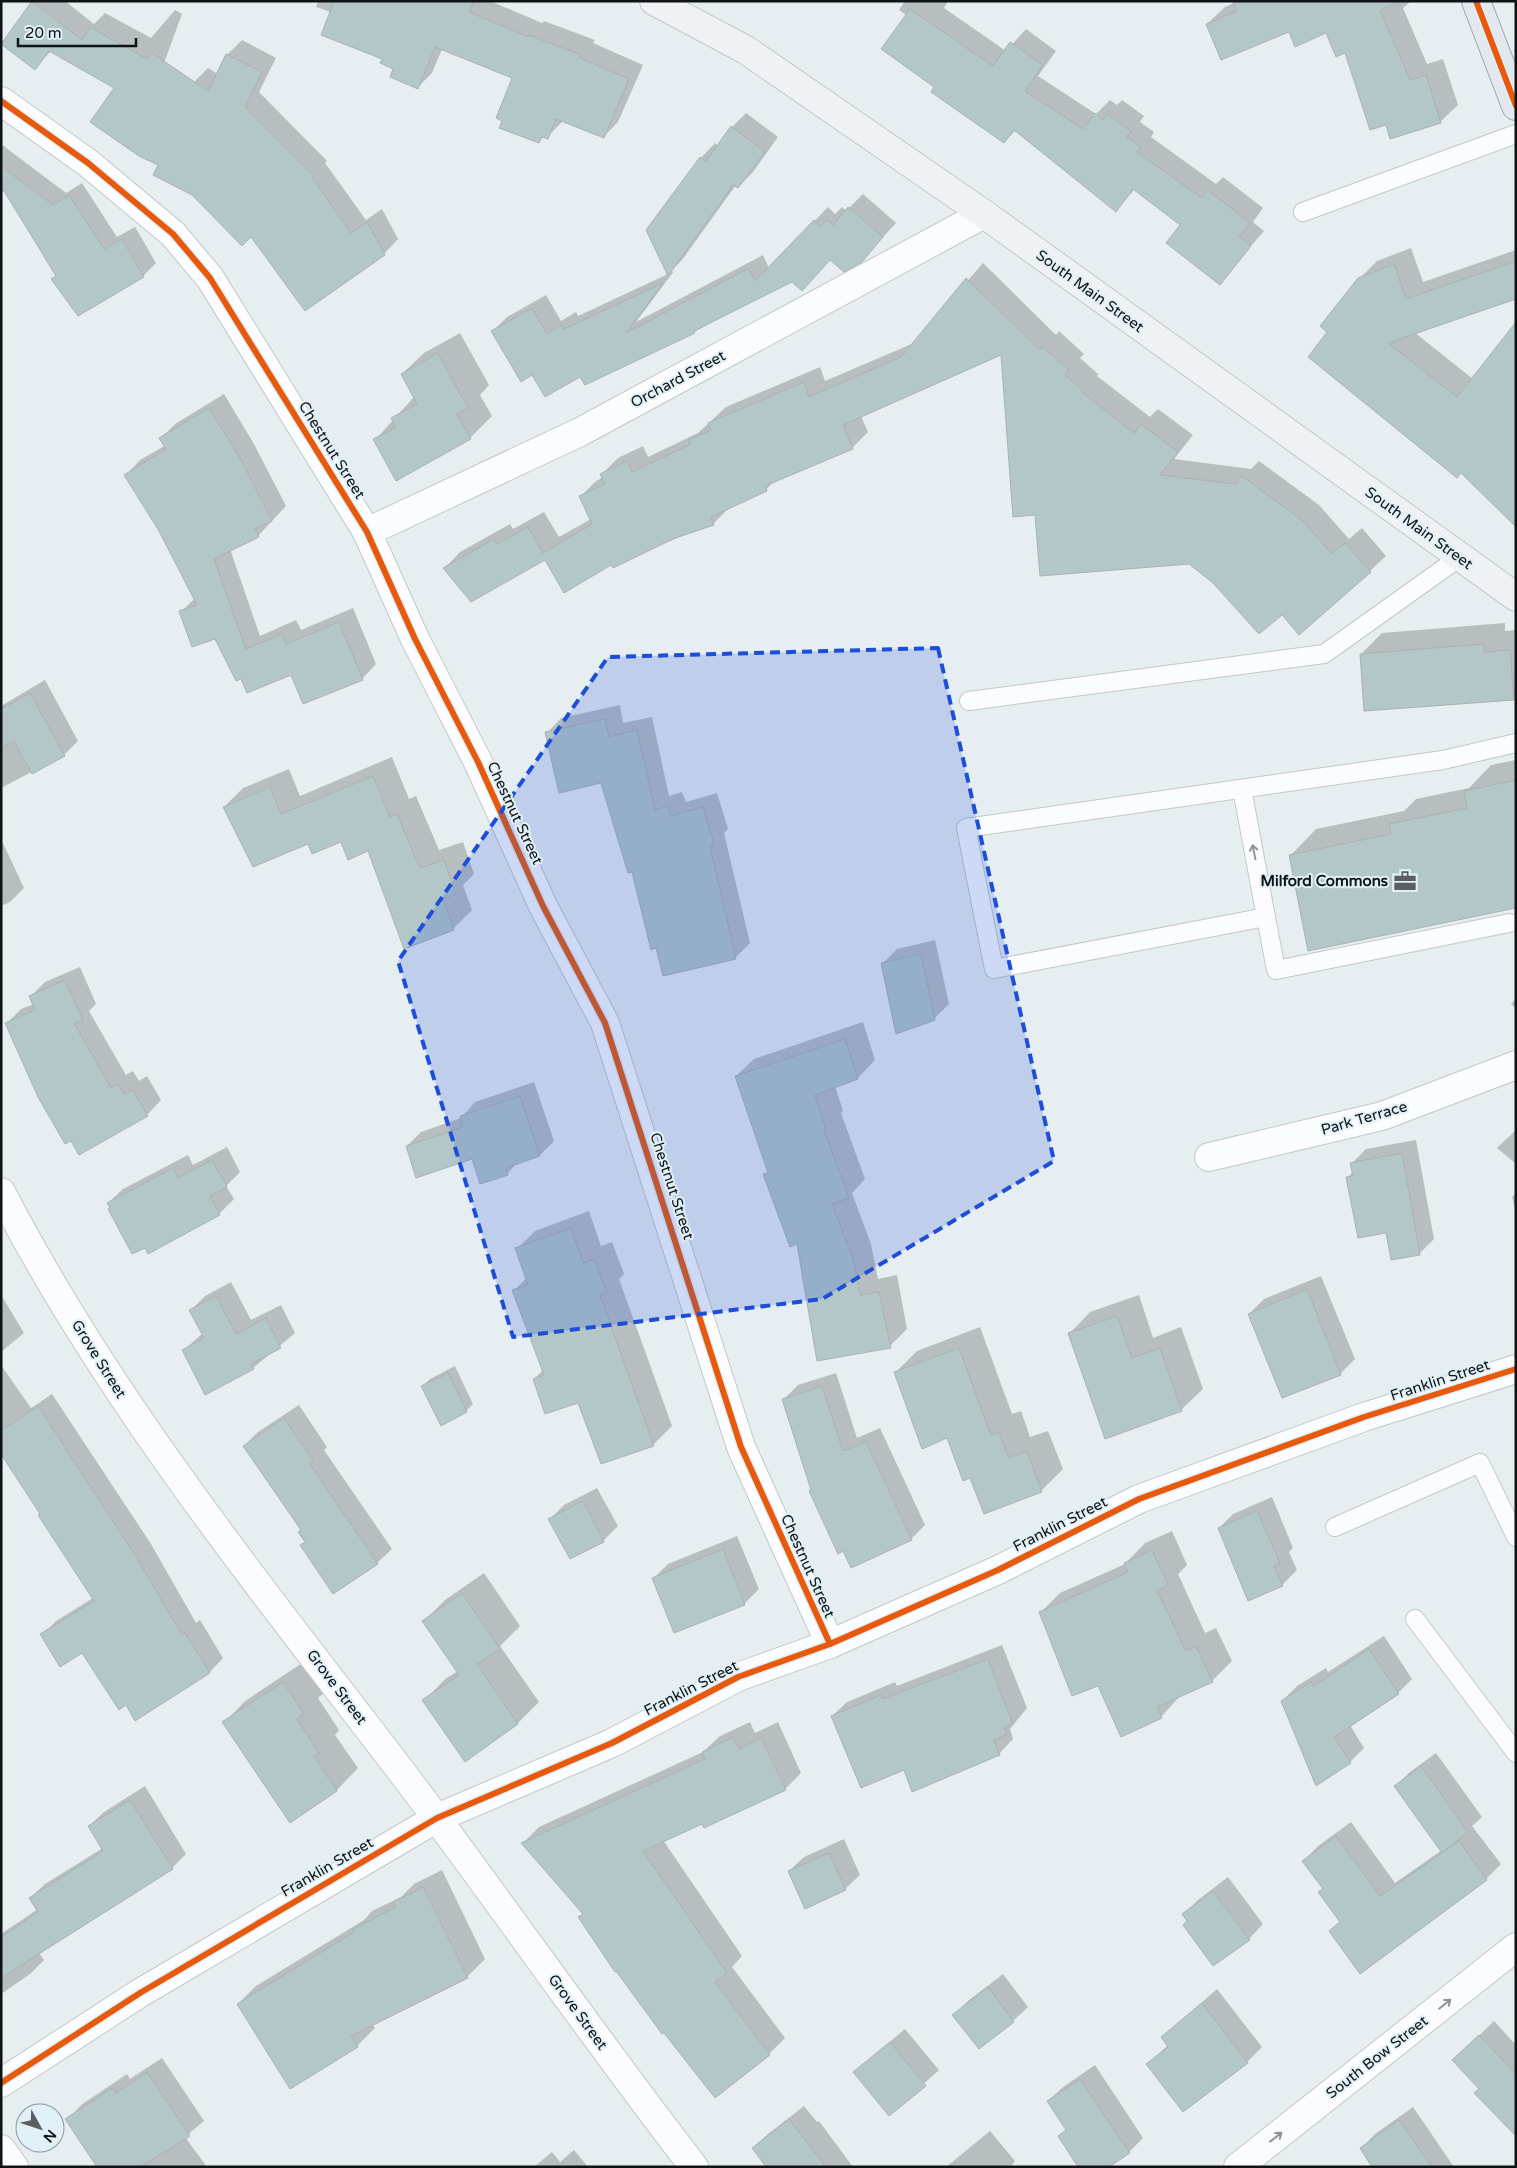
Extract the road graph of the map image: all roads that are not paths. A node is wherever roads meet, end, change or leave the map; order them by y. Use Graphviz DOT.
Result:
graph roads {
  1 [pos="654,1"];
  2 [pos="1476,1"];
  3 [pos="1,101"];
  4 [pos="1516,106"];
  5 [pos="1516,134"];
  6 [pos="1303,212"];
  7 [pos="984,214"];
  8 [pos="367,532"];
  9 [pos="1460,557"];
  10 [pos="1516,597"];
  11 [pos="968,701"];
  12 [pos="1516,743"];
  13 [pos="1242,789"];
  14 [pos="1266,917"];
  15 [pos="1509,923"];
  16 [pos="1516,1066"];
  17 [pos="1209,1157"];
  18 [pos="1,1192"];
  19 [pos="1516,1369"];
  20 [pos="1335,1527"];
  21 [pos="1516,1538"];
  22 [pos="1415,1619"];
  23 [pos="830,1644"];
  24 [pos="1516,1753"];
  25 [pos="436,1818"];
  26 [pos="1516,1947"];
  27 [pos="1,2083"];
  28 [pos="1,2149"];
  29 [pos="14,2167"];
  30 [pos="694,2167"];
  31 [pos="1238,2167"];
  1 -- 7 [label="main road, South Main Street"];
  2 -- 4 [label="main road"];
  3 -- 8 [label="street, Chestnut Street"];
  5 -- 6 [label="lane"];
  7 -- 8 [label="street, Orchard Street"];
  7 -- 9 [label="main road, South Main Street"];
  8 -- 23 [label="street, Chestnut Street"];
  9 -- 10 [label="main road, South Main Street"];
  9 -- 11 [label="lane"];
  12 -- 13 [label="lane"];
  14 -- 13 [label="lane, one-way"];
  13 -- 14 [label="lane"];
  14 -- 15 [label="lane"];
  16 -- 17 [label="street, Park Terrace"];
  18 -- 25 [label="street, Grove Street"];
  19 -- 23 [label="street, Franklin Street"];
  20 -- 21 [label="lane"];
  22 -- 24 [label="lane"];
  23 -- 25 [label="street, Franklin Street"];
  25 -- 27 [label="street, Franklin Street"];
  25 -- 30 [label="street, Grove Street"];
  31 -- 26 [label="street, South Bow Street, one-way"];
  28 -- 29 [label="street"];
}
